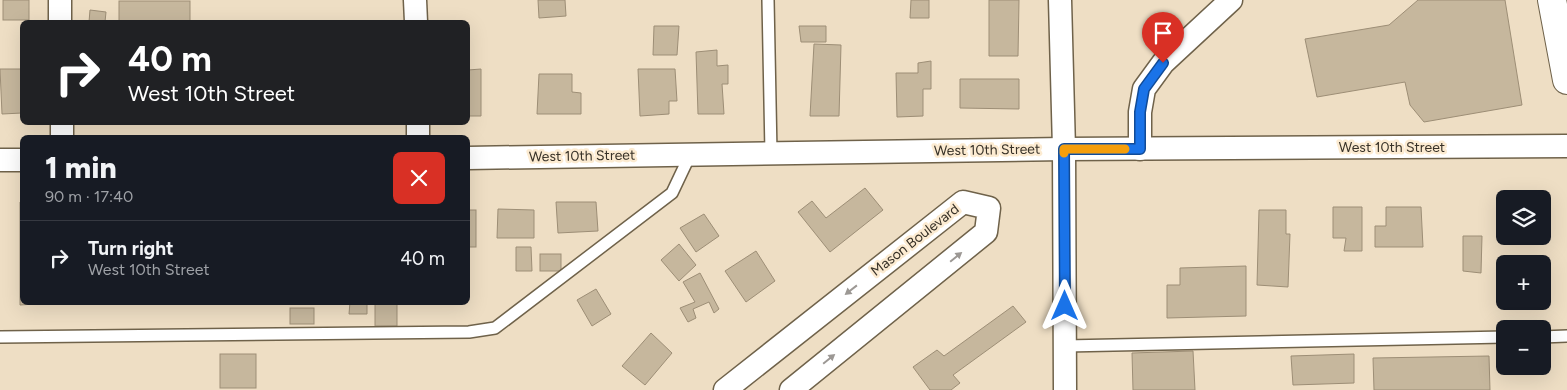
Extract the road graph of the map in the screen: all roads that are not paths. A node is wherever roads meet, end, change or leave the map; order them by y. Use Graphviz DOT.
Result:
graph roads {
  1 [pos="60,0"];
  2 [pos="415,0"];
  3 [pos="768,0"];
  4 [pos="1060,0"];
  5 [pos="1231,0"];
  6 [pos="1552,0"];
  7 [pos="60,20"];
  8 [pos="416,20"];
  9 [pos="1567,80"];
  10 [pos="1567,146"];
  11 [pos="1064,149"];
  12 [pos="1140,149"];
  13 [pos="771,154"];
  14 [pos="690,155"];
  15 [pos="470,158"];
  16 [pos="0,160"];
  17 [pos="20,160"];
  18 [pos="0,336"];
  19 [pos="1567,336"];
  20 [pos="1496,337"];
  21 [pos="1551,337"];
  22 [pos="1065,346"];
  23 [pos="725,390"];
  24 [pos="791,390"];
  25 [pos="1065,390"];
  1 -- 7 [label="street"];
  2 -- 8 [label="street"];
  3 -- 13 [label="lane"];
  4 -- 11 [label="street"];
  5 -- 12 [label="street"];
  6 -- 9 [label="highway"];
  10 -- 12 [label="street, West 10th Street"];
  11 -- 12 [label="street, West 10th Street"];
  11 -- 13 [label="street, West 10th Street"];
  11 -- 22 [label="street"];
  13 -- 14 [label="street, West 10th Street"];
  14 -- 15 [label="street, West 10th Street"];
  14 -- 18 [label="lane"];
  16 -- 17 [label="street"];
  19 -- 21 [label="lane"];
  20 -- 22 [label="lane"];
  22 -- 25 [label="street"];
  24 -- 23 [label="street, Mason Boulevard, one-way"];
}
